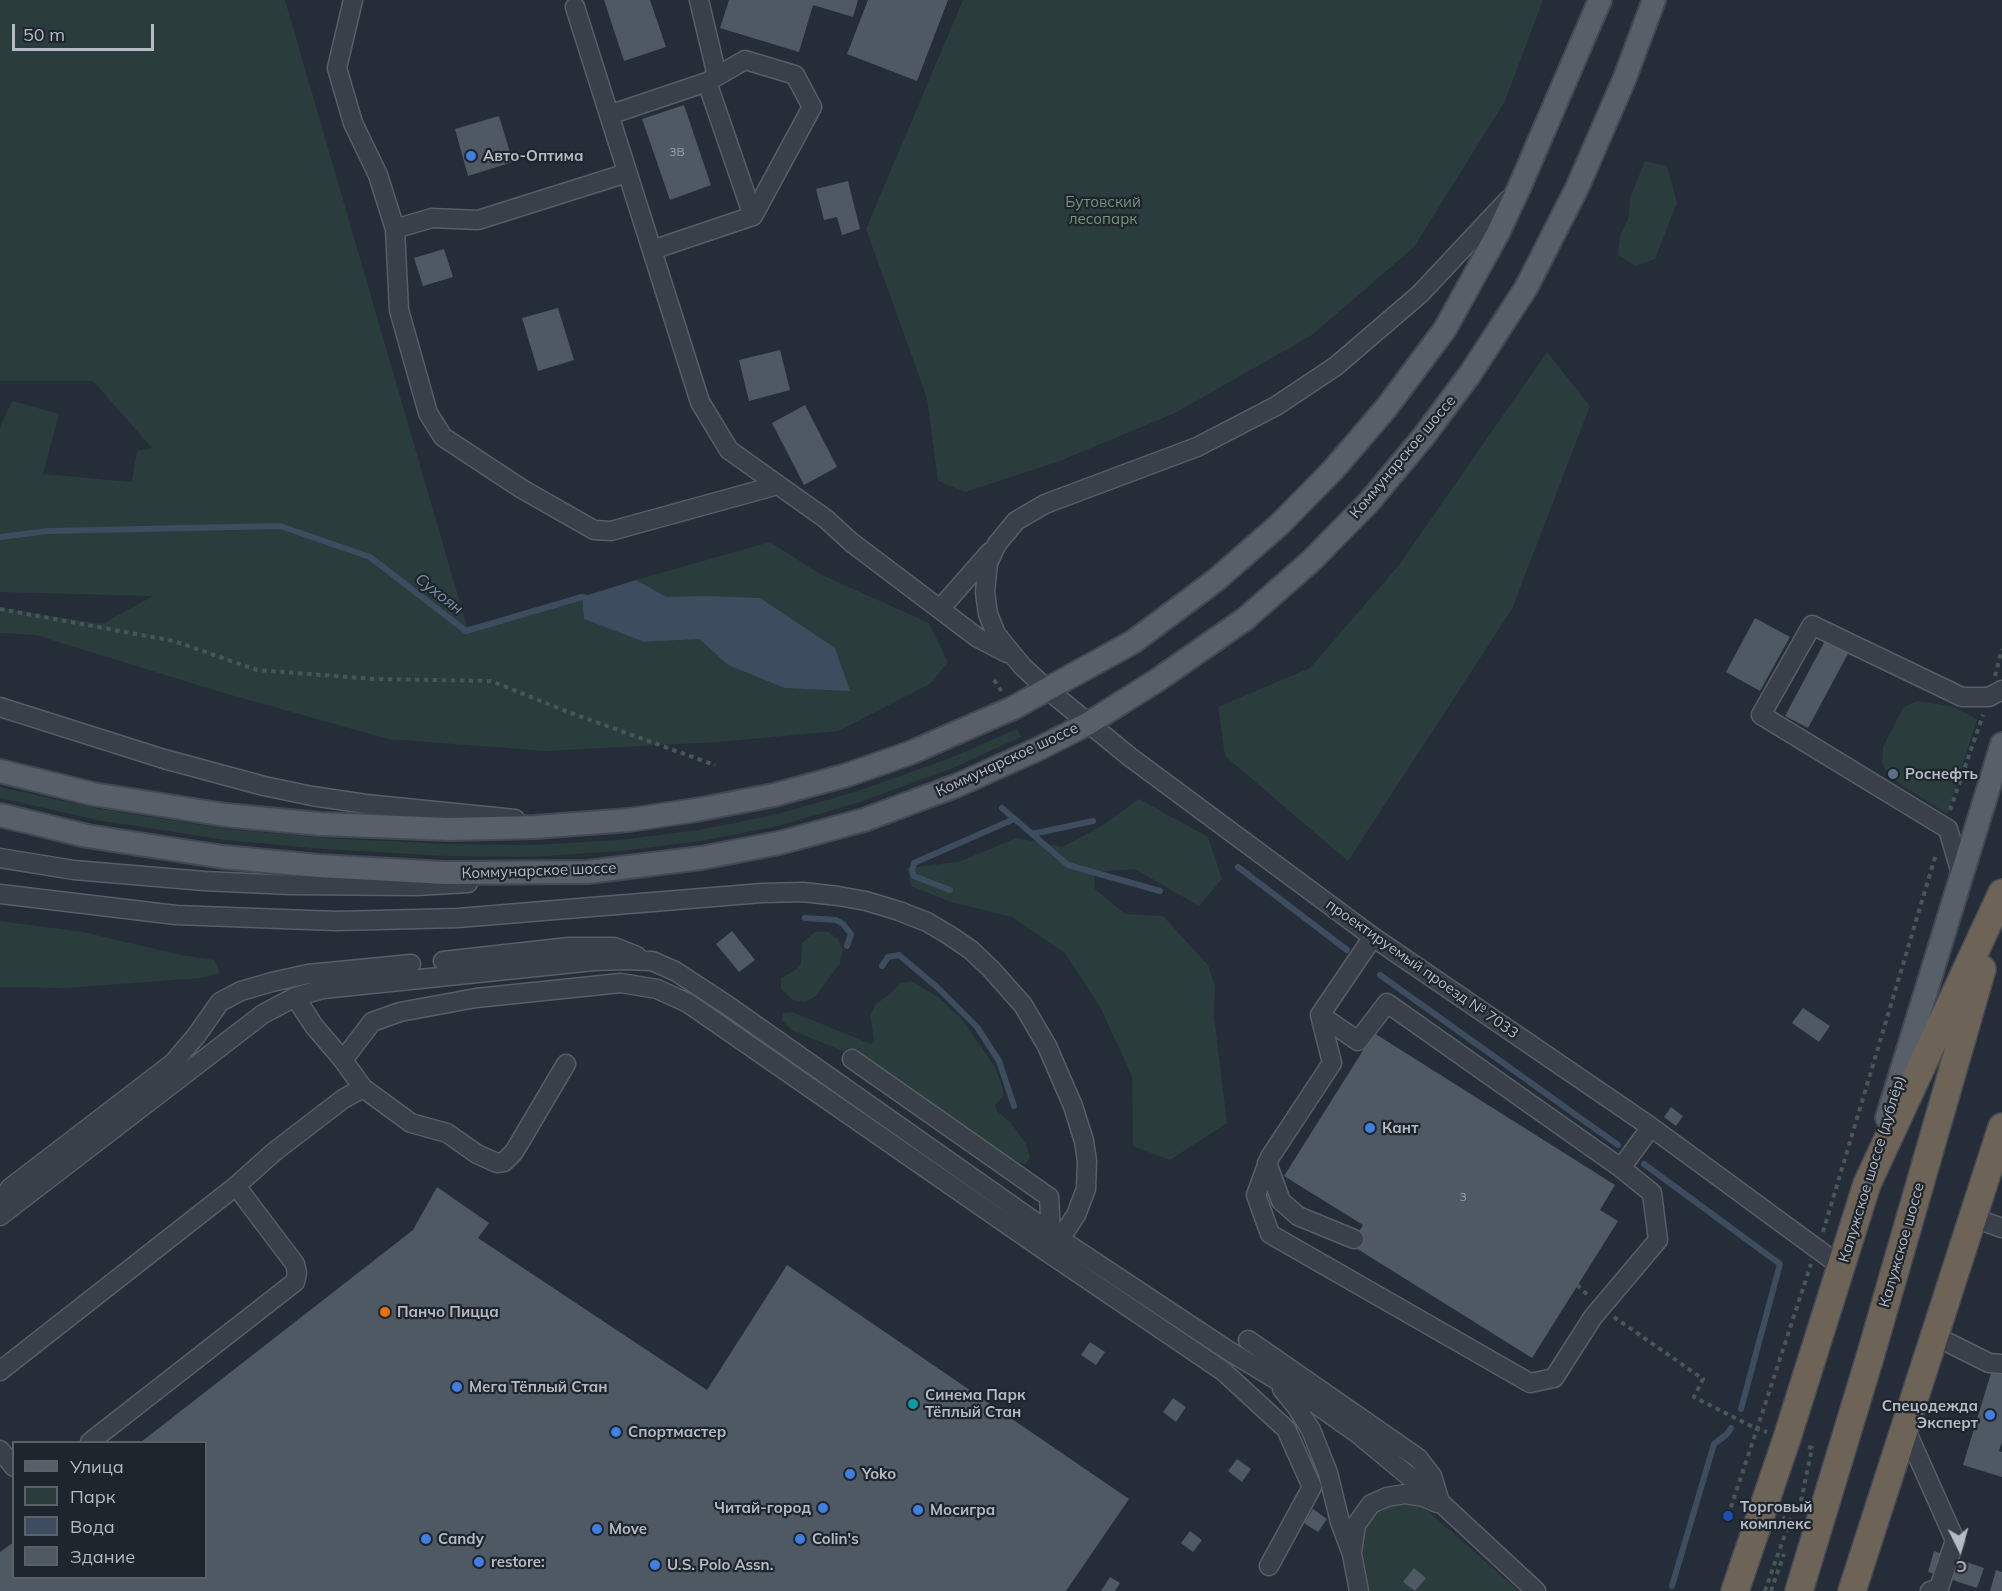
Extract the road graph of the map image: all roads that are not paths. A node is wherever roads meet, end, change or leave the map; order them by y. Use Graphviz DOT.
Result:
graph roads {
  1 [pos="353,0"];
  2 [pos="699,0"];
  3 [pos="1600,0"];
  4 [pos="1654,0"];
  5 [pos="574,7"];
  6 [pos="712,79"];
  7 [pos="609,115"];
  8 [pos="627,172"];
  9 [pos="1519,188"];
  10 [pos="753,216"];
  11 [pos="395,229"];
  12 [pos="652,250"];
  13 [pos="778,485"];
  14 [pos="997,544"];
  15 [pos="940,609"];
  16 [pos="1014,657"];
  17 [pos="1048,690"];
  18 [pos="1995,694"];
  19 [pos="4,708"];
  20 [pos="1089,723"];
  21 [pos="2002,744"];
  22 [pos="0,771"];
  23 [pos="0,815"];
  24 [pos="572,824"];
  25 [pos="0,858"];
  26 [pos="588,872"];
  27 [pos="1962,877"];
  28 [pos="2002,893"];
  29 [pos="0,894"];
  30 [pos="2002,899"];
  31 [pos="1373,937"];
  32 [pos="443,961"];
  33 [pos="652,962"];
  34 [pos="411,964"];
  35 [pos="675,971"];
  36 [pos="657,989"];
  37 [pos="295,997"];
  38 [pos="224,1014"];
  39 [pos="1320,1015"];
  40 [pos="196,1036"];
  41 [pos="852,1059"];
  42 [pos="343,1060"];
  43 [pos="566,1064"];
  44 [pos="363,1088"];
  45 [pos="1651,1127"];
  46 [pos="2002,1127"];
  47 [pos="2002,1146"];
  48 [pos="1267,1163"];
  49 [pos="1621,1168"];
  50 [pos="1987,1177"];
  51 [pos="1867,1184"];
  52 [pos="236,1186"];
  53 [pos="0,1205"];
  54 [pos="0,1216"];
  55 [pos="1974,1218"];
  56 [pos="2002,1228"];
  57 [pos="1059,1231"];
  58 [pos="1354,1239"];
  59 [pos="1842,1267"];
  60 [pos="1935,1336"];
  61 [pos="1248,1340"];
  62 [pos="2002,1364"];
  63 [pos="0,1371"];
  64 [pos="1275,1380"];
  65 [pos="1905,1428"];
  66 [pos="93,1441"];
  67 [pos="0,1449"];
  68 [pos="12,1464"];
  69 [pos="1444,1505"];
  70 [pos="1352,1554"];
  71 [pos="1269,1566"];
  72 [pos="1359,1591"];
  73 [pos="1535,1591"];
  74 [pos="1735,1591"];
  75 [pos="1799,1591"];
  76 [pos="1852,1591"];
  77 [pos="1930,1591"];
  1 -- 11 [label="street"];
  2 -- 6 [label="street"];
  3 -- 9 [label="main road"];
  4 -- 20 [label="main road, Коммунарское шоссе"];
  5 -- 7 [label="street"];
  6 -- 7 [label="street"];
  6 -- 10 [label="street"];
  6 -- 10 [label="street"];
  7 -- 8 [label="street"];
  8 -- 11 [label="street"];
  8 -- 12 [label="street"];
  9 -- 14 [label="street"];
  9 -- 17 [label="main road"];
  10 -- 12 [label="street"];
  11 -- 13 [label="street"];
  12 -- 13 [label="street"];
  13 -- 15 [label="street"];
  14 -- 15 [label="street"];
  14 -- 16 [label="street"];
  15 -- 16 [label="street"];
  16 -- 17 [label="street, проектируемый проезд № 7033"];
  17 -- 20 [label="street, проектируемый проезд № 7033"];
  17 -- 24 [label="main road"];
  18 -- 27 [label="street"];
  19 -- 24 [label="street"];
  20 -- 26 [label="main road, Коммунарское шоссе"];
  20 -- 31 [label="street, проектируемый проезд № 7033"];
  21 -- 27 [label="main road, Калужское шоссе (дублёр)"];
  22 -- 24 [label="main road"];
  23 -- 26 [label="main road, Коммунарское шоссе"];
  25 -- 26 [label="street"];
  27 -- 51 [label="main road, Калужское шоссе (дублёр)"];
  28 -- 51 [label="highway"];
  29 -- 57 [label="street"];
  30 -- 75 [label="highway, Калужское шоссе"];
  31 -- 39 [label="street"];
  31 -- 45 [label="street, проектируемый проезд № 7033"];
  32 -- 33 [label="street"];
  33 -- 35 [label="street"];
  33 -- 37 [label="street"];
  34 -- 40 [label="street"];
  35 -- 36 [label="street"];
  35 -- 57 [label="street"];
  36 -- 42 [label="street"];
  36 -- 71 [label="street"];
  37 -- 42 [label="street"];
  37 -- 54 [label="street"];
  38 -- 40 [label="street"];
  39 -- 48 [label="street"];
  39 -- 49 [label="street"];
  40 -- 53 [label="street"];
  41 -- 57 [label="street"];
  42 -- 44 [label="street"];
  43 -- 44 [label="street"];
  44 -- 52 [label="street"];
  45 -- 49 [label="street"];
  45 -- 59 [label="street, проектируемый проезд № 7033"];
  46 -- 50 [label="highway"];
  47 -- 50 [label="main road"];
  48 -- 49 [label="street"];
  48 -- 58 [label="street"];
  50 -- 55 [label="highway"];
  51 -- 59 [label="highway, Калужское шоссе (дублёр)"];
  52 -- 63 [label="street"];
  52 -- 66 [label="street"];
  55 -- 56 [label="street"];
  55 -- 60 [label="highway"];
  57 -- 64 [label="street"];
  59 -- 74 [label="highway, Калужское шоссе (дублёр)"];
  60 -- 62 [label="street"];
  60 -- 65 [label="highway"];
  61 -- 69 [label="street"];
  64 -- 69 [label="street"];
  64 -- 70 [label="street"];
  65 -- 76 [label="highway"];
  65 -- 77 [label="street"];
  67 -- 68 [label="street"];
  69 -- 70 [label="street"];
  69 -- 73 [label="street"];
  70 -- 72 [label="street"];
}
